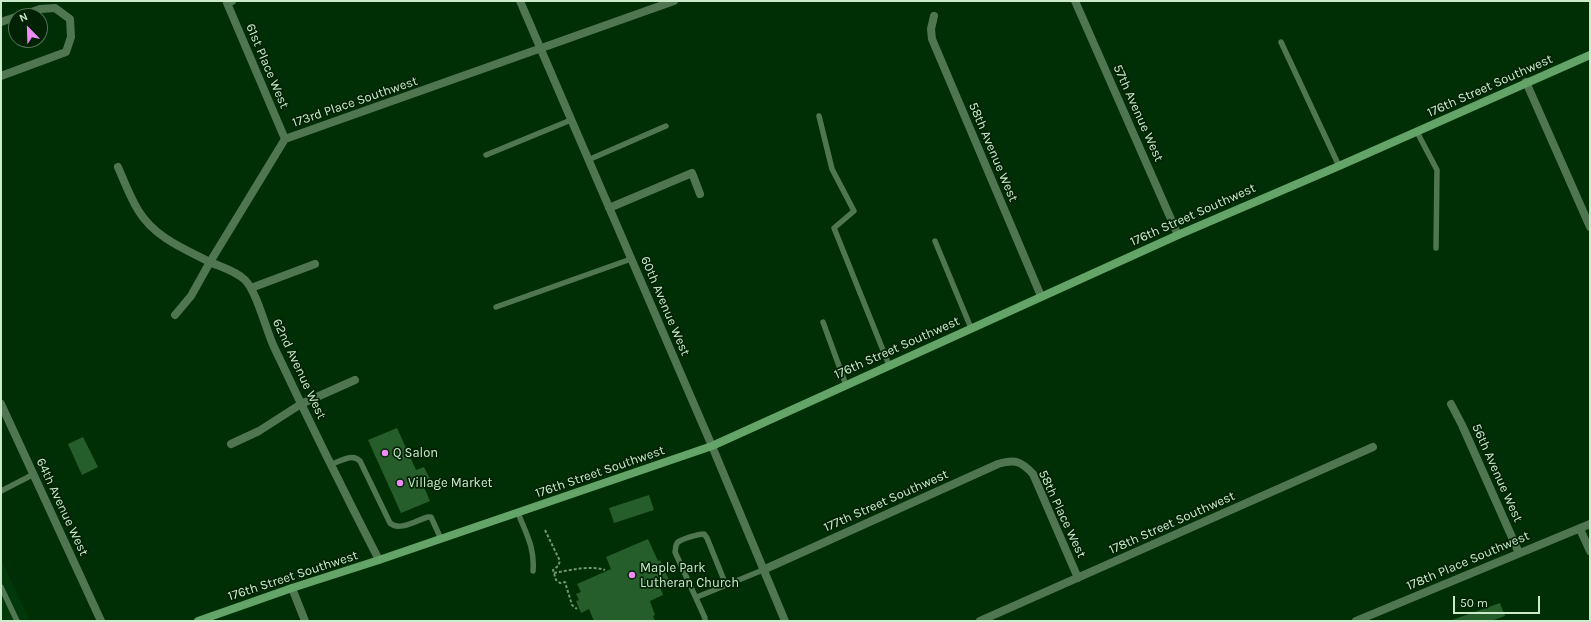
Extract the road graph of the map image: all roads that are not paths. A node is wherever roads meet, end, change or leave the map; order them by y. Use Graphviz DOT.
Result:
graph roads {
  1 [pos="520,1"];
  2 [pos="674,1"];
  3 [pos="1075,1"];
  4 [pos="230,2"];
  5 [pos="48,8"];
  6 [pos="934,16"];
  7 [pos="1281,42"];
  8 [pos="541,49"];
  9 [pos="1590,55"];
  10 [pos="1,76"];
  11 [pos="1526,82"];
  12 [pos="819,116"];
  13 [pos="571,120"];
  14 [pos="666,126"];
  15 [pos="1416,132"];
  16 [pos="285,139"];
  17 [pos="486,155"];
  18 [pos="588,160"];
  19 [pos="1339,166"];
  20 [pos="118,168"];
  21 [pos="700,194"];
  22 [pos="609,208"];
  23 [pos="1590,227"];
  24 [pos="1178,235"];
  25 [pos="935,241"];
  26 [pos="1436,248"];
  27 [pos="632,259"];
  28 [pos="210,262"];
  29 [pos="315,264"];
  30 [pos="251,288"];
  31 [pos="1041,296"];
  32 [pos="496,307"];
  33 [pos="175,314"];
  34 [pos="823,322"];
  35 [pos="971,328"];
  36 [pos="889,365"];
  37 [pos="355,380"];
  38 [pos="846,384"];
  39 [pos="1,404"];
  40 [pos="301,404"];
  41 [pos="1451,404"];
  42 [pos="232,444"];
  43 [pos="712,446"];
  44 [pos="1373,447"];
  45 [pos="1021,463"];
  46 [pos="332,464"];
  47 [pos="34,474"];
  48 [pos="1,491"];
  49 [pos="518,513"];
  50 [pos="1590,524"];
  51 [pos="1580,529"];
  52 [pos="441,539"];
  53 [pos="1590,551"];
  54 [pos="1519,553"];
  55 [pos="379,560"];
  56 [pos="763,570"];
  57 [pos="533,571"];
  58 [pos="1078,578"];
  59 [pos="726,585"];
  60 [pos="1,587"];
  61 [pos="292,588"];
  62 [pos="697,597"];
  63 [pos="214,618"];
  64 [pos="18,621"];
  65 [pos="101,621"];
  66 [pos="198,621"];
  67 [pos="305,621"];
  68 [pos="705,621"];
  69 [pos="785,621"];
  70 [pos="980,621"];
  71 [pos="1356,621"];
  1 -- 8 [label="street, 60th Avenue West"];
  2 -- 8 [label="street, 173rd Place Southwest"];
  3 -- 24 [label="street, 57th Avenue West"];
  4 -- 16 [label="street, 61st Place West"];
  5 -- 10 [label="street"];
  6 -- 31 [label="street, 58th Avenue West"];
  7 -- 19 [label="lane"];
  8 -- 13 [label="street, 60th Avenue West"];
  8 -- 16 [label="street, 173rd Place Southwest"];
  9 -- 11 [label="street, 176th Street Southwest"];
  11 -- 15 [label="street, 176th Street Southwest"];
  11 -- 23 [label="street"];
  12 -- 36 [label="lane"];
  13 -- 17 [label="lane"];
  13 -- 18 [label="street, 60th Avenue West"];
  14 -- 18 [label="lane"];
  15 -- 19 [label="street, 176th Street Southwest"];
  15 -- 26 [label="lane"];
  16 -- 28 [label="street, 173rd Place Southwest"];
  18 -- 22 [label="street, 60th Avenue West"];
  19 -- 24 [label="street, 176th Street Southwest"];
  20 -- 28 [label="street"];
  21 -- 22 [label="street"];
  22 -- 27 [label="street, 60th Avenue West"];
  24 -- 31 [label="street, 176th Street Southwest"];
  25 -- 35 [label="lane"];
  27 -- 32 [label="lane"];
  27 -- 43 [label="street, 60th Avenue West"];
  28 -- 30 [label="street, 62nd Avenue West"];
  28 -- 33 [label="street"];
  29 -- 30 [label="street"];
  30 -- 40 [label="street, 62nd Avenue West"];
  31 -- 35 [label="street, 176th Street Southwest"];
  34 -- 38 [label="lane"];
  35 -- 36 [label="street, 176th Street Southwest"];
  36 -- 38 [label="street, 176th Street Southwest"];
  37 -- 40 [label="street"];
  38 -- 43 [label="street, 176th Street Southwest"];
  39 -- 47 [label="street, 64th Avenue West"];
  40 -- 42 [label="street"];
  40 -- 46 [label="street, 62nd Avenue West"];
  41 -- 54 [label="street, 56th Avenue West"];
  43 -- 49 [label="street, 176th Street Southwest"];
  43 -- 56 [label="street, 60th Avenue West"];
  44 -- 58 [label="street, 178th Street Southwest"];
  45 -- 56 [label="street, 177th Street Southwest"];
  45 -- 58 [label="street, 58th Place West"];
  46 -- 52 [label="lane"];
  46 -- 55 [label="street, 62nd Avenue West"];
  47 -- 48 [label="lane"];
  47 -- 65 [label="street, 64th Avenue West"];
  49 -- 52 [label="street, 176th Street Southwest"];
  49 -- 57 [label="lane"];
  50 -- 51 [label="street, 178th Place Southwest"];
  51 -- 53 [label="street"];
  51 -- 54 [label="street, 178th Place Southwest"];
  52 -- 55 [label="street, 176th Street Southwest"];
  54 -- 71 [label="street, 178th Place Southwest"];
  55 -- 61 [label="street, 176th Street Southwest"];
  56 -- 59 [label="lane"];
  56 -- 69 [label="street, 60th Avenue West"];
  58 -- 70 [label="street, 178th Street Southwest"];
  59 -- 62 [label="lane"];
  59 -- 62 [label="lane"];
  60 -- 64 [label="lane"];
  61 -- 63 [label="street, 176th Street Southwest"];
  61 -- 67 [label="street"];
  62 -- 68 [label="lane"];
  63 -- 66 [label="street, 176th Street Southwest"];
}
